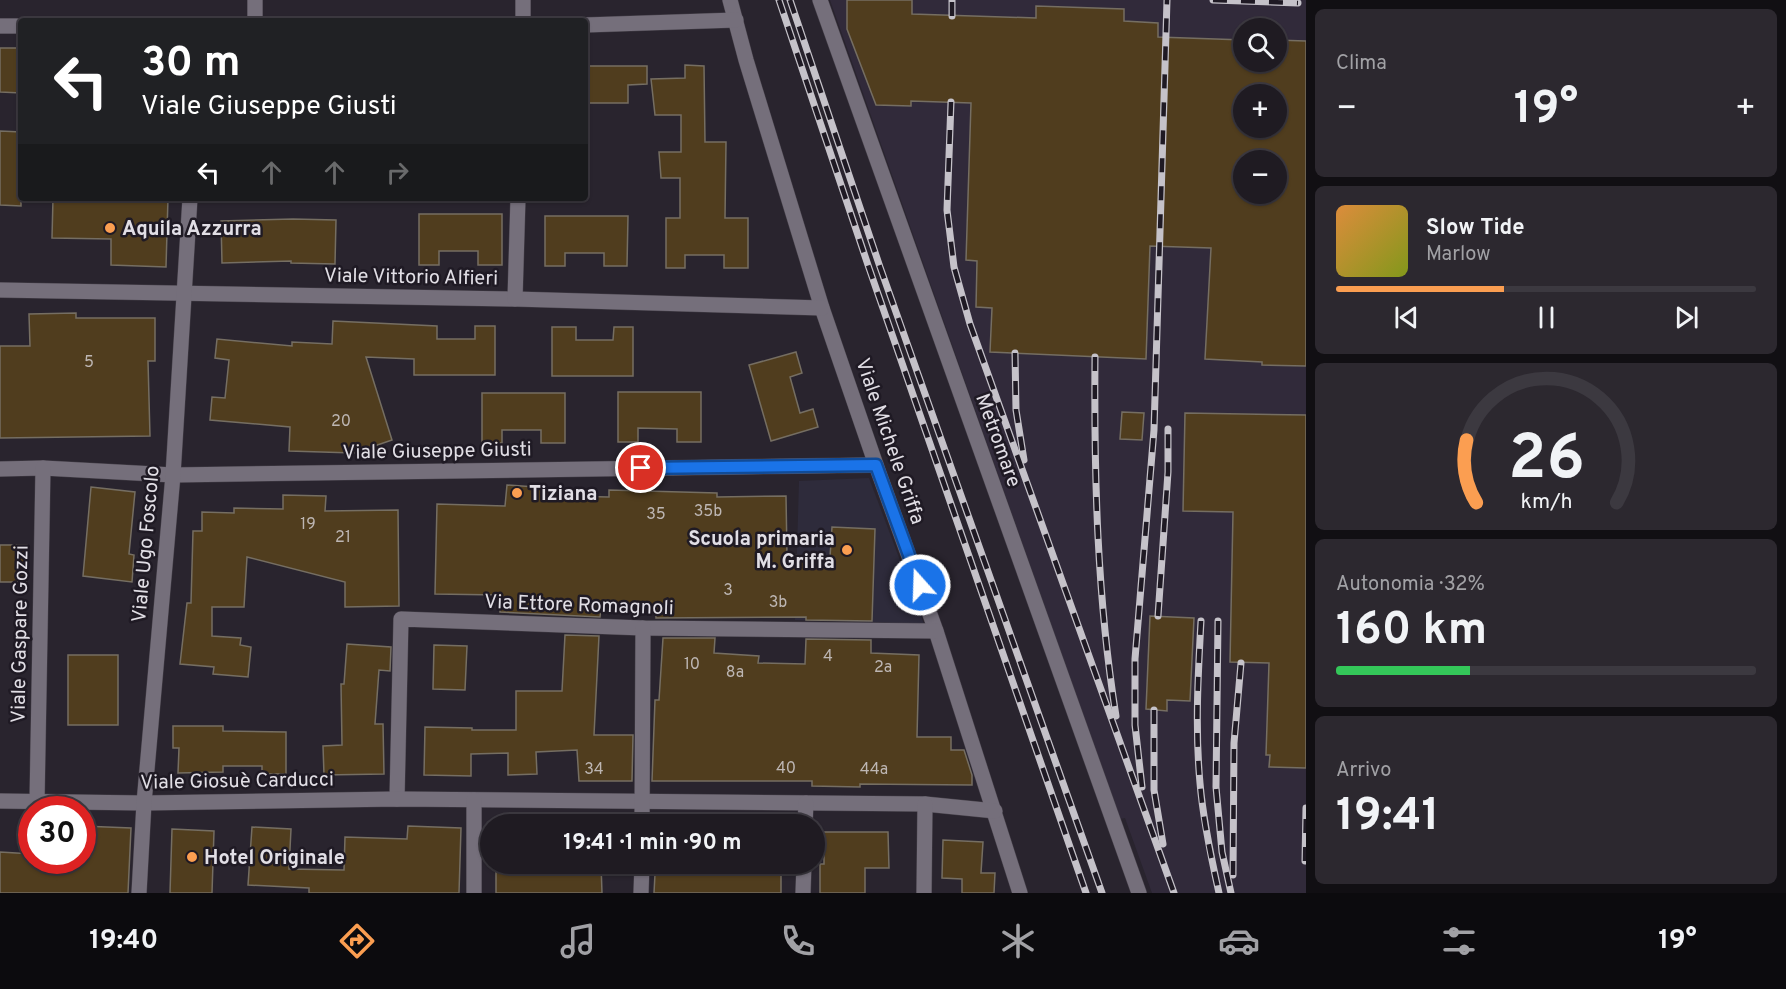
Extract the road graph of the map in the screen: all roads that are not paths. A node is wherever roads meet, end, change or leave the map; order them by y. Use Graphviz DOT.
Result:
graph roads {
  1 [pos="255,0"];
  2 [pos="523,0"];
  3 [pos="730,0"];
  4 [pos="820,0"];
  5 [pos="255,18"];
  6 [pos="523,18"];
  7 [pos="736,20"];
  8 [pos="588,25"];
  9 [pos="0,26"];
  10 [pos="18,26"];
  11 [pos="190,201"];
  12 [pos="518,201"];
  13 [pos="0,290"];
  14 [pos="183,293"];
  15 [pos="515,299"];
  16 [pos="822,308"];
  17 [pos="876,465"];
  18 [pos="43,468"];
  19 [pos="0,469"];
  20 [pos="173,475"];
  21 [pos="643,628"];
  22 [pos="936,631"];
  23 [pos="38,796"];
  24 [pos="397,799"];
  25 [pos="474,800"];
  26 [pos="0,801"];
  27 [pos="18,801"];
  28 [pos="643,801"];
  29 [pos="96,803"];
  30 [pos="144,803"];
  31 [pos="806,803"];
  32 [pos="925,804"];
  33 [pos="995,811"];
  34 [pos="642,814"];
  35 [pos="806,814"];
  36 [pos="642,874"];
  37 [pos="804,874"];
  38 [pos="139,893"];
  39 [pos="474,893"];
  40 [pos="641,893"];
  41 [pos="803,893"];
  42 [pos="924,893"];
  43 [pos="1020,893"];
  44 [pos="1139,893"];
  1 -- 5 [label="street"];
  2 -- 6 [label="street"];
  3 -- 7 [label="street, Viale Michele Griffa"];
  4 -- 44 [label="street, Metromare"];
  7 -- 8 [label="street"];
  7 -- 16 [label="street, Viale Michele Griffa"];
  9 -- 10 [label="street"];
  11 -- 14 [label="street, Viale Ugo Foscolo"];
  12 -- 15 [label="street"];
  13 -- 14 [label="street, Viale Vittorio Alfieri"];
  14 -- 15 [label="street, Viale Vittorio Alfieri"];
  14 -- 20 [label="street, Viale Ugo Foscolo"];
  15 -- 16 [label="street, Viale Vittorio Alfieri"];
  16 -- 17 [label="street, Viale Michele Griffa"];
  17 -- 20 [label="street, Viale Giuseppe Giusti"];
  17 -- 22 [label="street, Viale Michele Griffa"];
  18 -- 19 [label="street, Viale Giuseppe Giusti"];
  18 -- 20 [label="street, Viale Giuseppe Giusti"];
  18 -- 23 [label="street, Viale Gaspare Gozzi"];
  20 -- 30 [label="street, Viale Ugo Foscolo"];
  21 -- 22 [label="street, Via Ettore Romagnoli"];
  21 -- 24 [label="street, Via Ettore Romagnoli"];
  21 -- 28 [label="street"];
  22 -- 33 [label="street, Viale Michele Griffa"];
  24 -- 25 [label="street, Viale Giosuè Carducci"];
  24 -- 30 [label="street, Viale Giosuè Carducci"];
  25 -- 28 [label="street, Viale Giosuè Carducci"];
  25 -- 39 [label="street"];
  26 -- 27 [label="street, Viale Giosuè Carducci"];
  28 -- 31 [label="street, Viale Giosuè Carducci"];
  28 -- 34 [label="street"];
  29 -- 30 [label="street, Viale Giosuè Carducci"];
  30 -- 38 [label="street, Viale Ugo Foscolo"];
  31 -- 32 [label="street, Viale Giosuè Carducci"];
  31 -- 35 [label="street"];
  32 -- 33 [label="street, Viale Giosuè Carducci"];
  32 -- 42 [label="street"];
  33 -- 43 [label="street, Viale Michele Griffa"];
  36 -- 40 [label="street"];
  37 -- 41 [label="street"];
}
